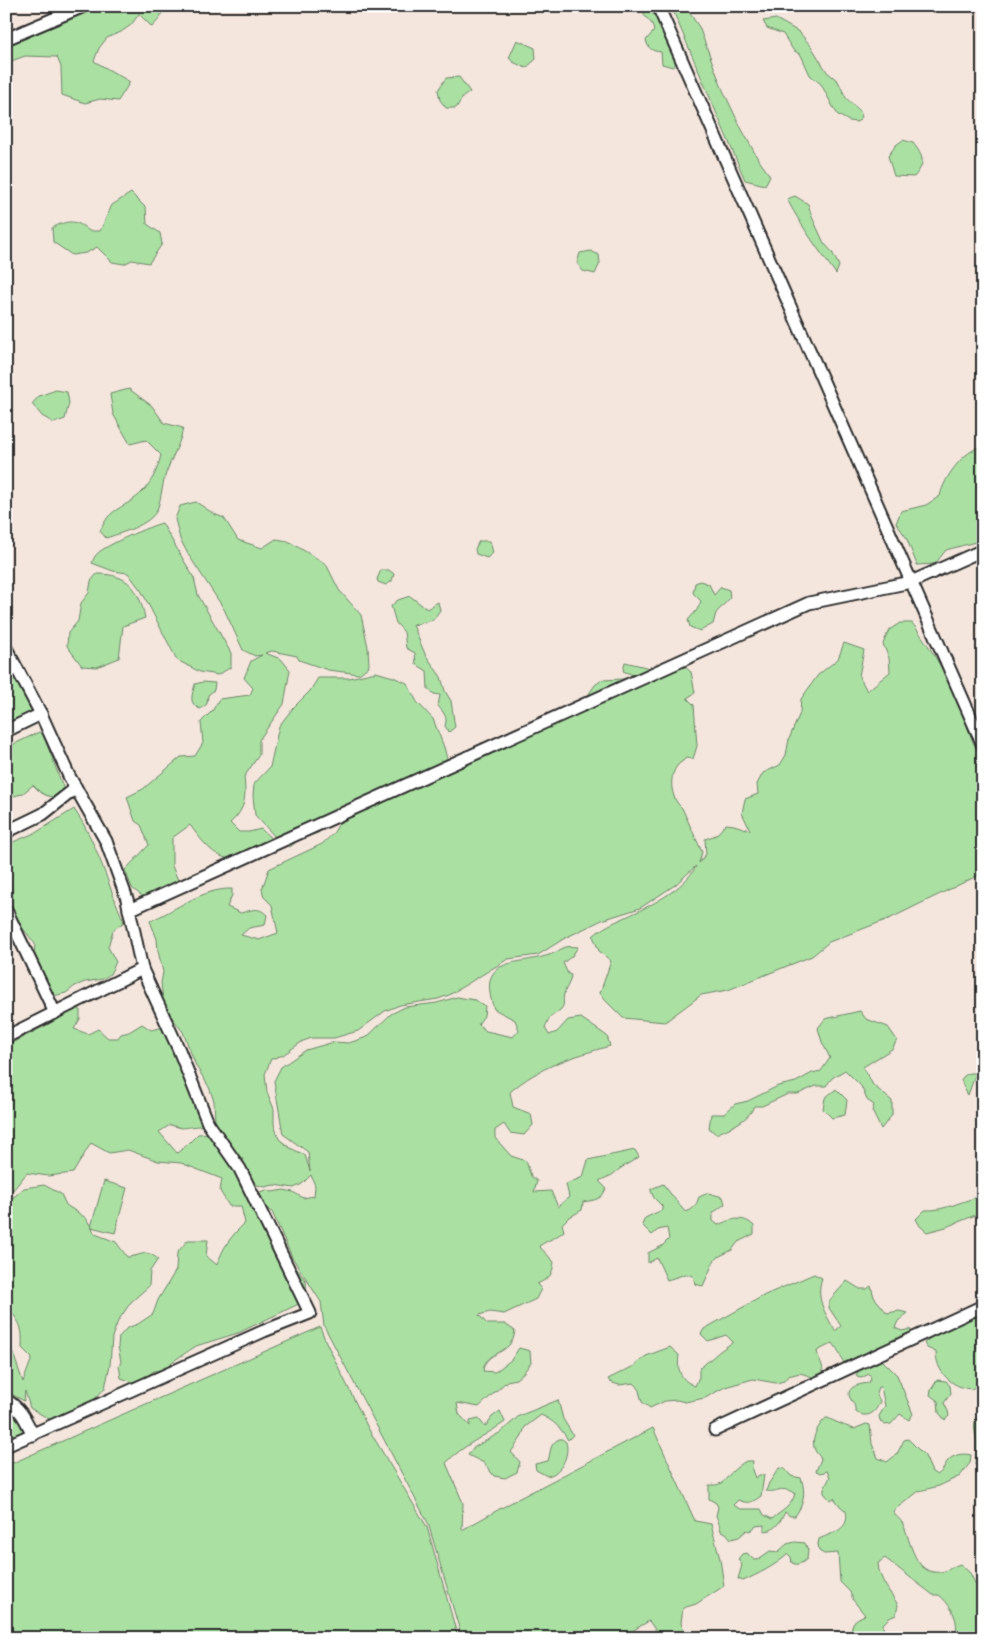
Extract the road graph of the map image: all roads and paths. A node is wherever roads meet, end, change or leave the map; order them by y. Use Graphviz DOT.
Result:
graph roads {
  1 [pos="84,6"];
  2 [pos="658,6"];
  3 [pos="6,39"];
  4 [pos="983,550"];
  5 [pos="911,582"];
  6 [pos="6,648"];
  7 [pos="41,714"];
  8 [pos="6,731"];
  9 [pos="983,744"];
  10 [pos="76,788"];
  11 [pos="6,832"];
  12 [pos="6,910"];
  13 [pos="129,910"];
  14 [pos="142,968"];
  15 [pos="55,1013"];
  16 [pos="6,1037"];
  17 [pos="983,1306"];
  18 [pos="6,1400"];
  19 [pos="714,1430"];
  20 [pos="33,1435"];
  21 [pos="6,1446"];
  1 -- 3 [label="street"];
  2 -- 5 [label="street"];
  4 -- 5 [label="street"];
  5 -- 9 [label="street"];
  5 -- 13 [label="street"];
  6 -- 7 [label="street"];
  7 -- 8 [label="street"];
  7 -- 10 [label="street"];
  10 -- 11 [label="street"];
  10 -- 13 [label="street"];
  12 -- 15 [label="street"];
  13 -- 14 [label="street"];
  14 -- 15 [label="street"];
  14 -- 20 [label="street"];
  15 -- 16 [label="street"];
  17 -- 19 [label="street"];
  18 -- 20 [label="street"];
  20 -- 21 [label="street"];
}
